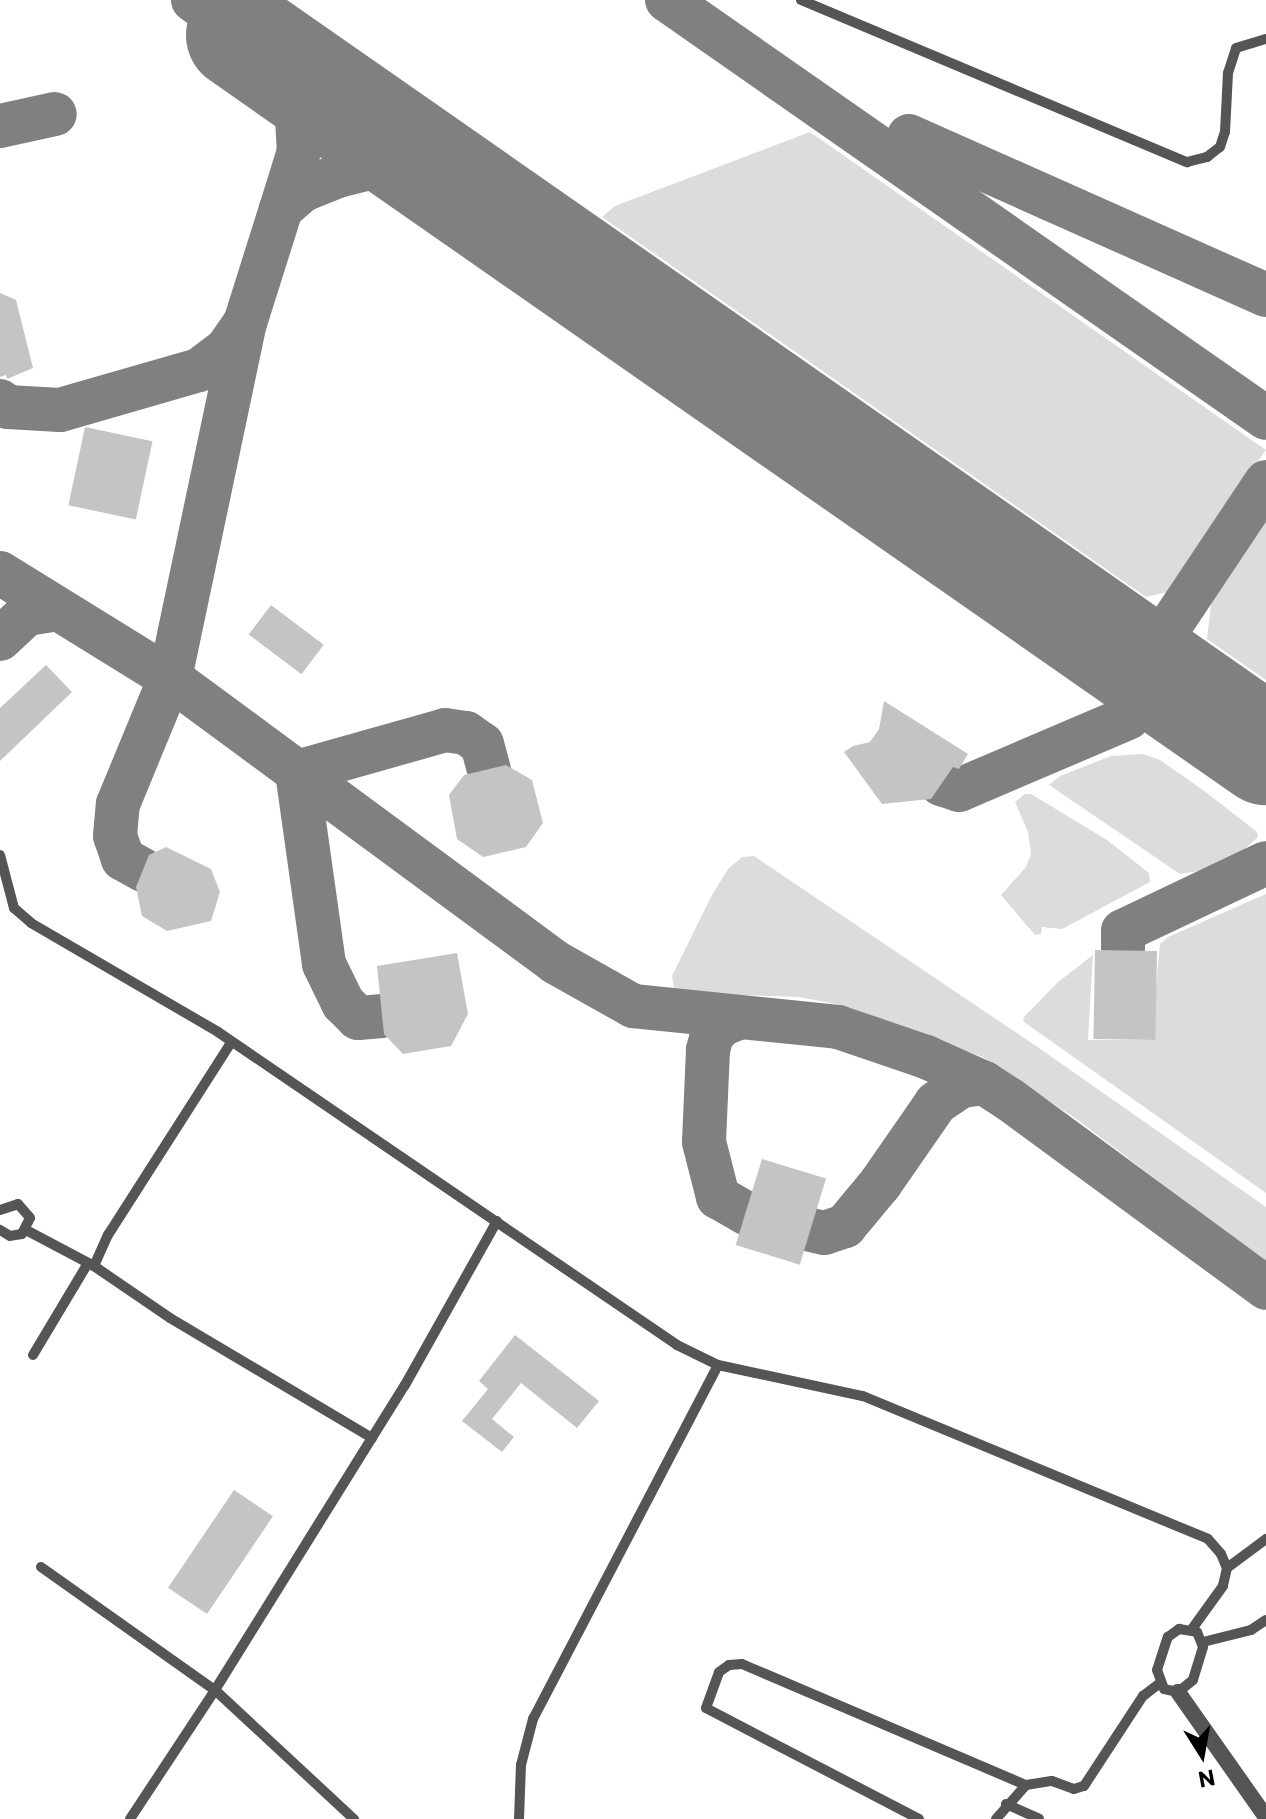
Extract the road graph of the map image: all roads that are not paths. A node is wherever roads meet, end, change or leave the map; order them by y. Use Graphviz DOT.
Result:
graph roads {
  1 [pos="801,0"];
  2 [pos="1266,39"];
  3 [pos="0,855"];
  4 [pos="231,1043"];
  5 [pos="0,1210"];
  6 [pos="497,1221"];
  7 [pos="0,1230"];
  8 [pos="26,1230"];
  9 [pos="91,1265"];
  10 [pos="33,1355"];
  11 [pos="718,1365"];
  12 [pos="372,1438"];
  13 [pos="1266,1539"];
  14 [pos="41,1567"];
  15 [pos="1227,1568"];
  16 [pos="1266,1620"];
  17 [pos="1192,1629"];
  18 [pos="1203,1642"];
  19 [pos="1160,1683"];
  20 [pos="215,1690"];
  21 [pos="1178,1692"];
  22 [pos="1026,1785"];
  23 [pos="1006,1804"];
  24 [pos="1266,1817"];
  25 [pos="130,1819"];
  26 [pos="354,1819"];
  27 [pos="519,1819"];
  28 [pos="919,1819"];
  29 [pos="996,1819"];
  30 [pos="1039,1819"];
  1 -- 2 [label="lane"];
  3 -- 4 [label="lane"];
  4 -- 6 [label="lane"];
  4 -- 9 [label="lane"];
  5 -- 8 [label="lane"];
  6 -- 11 [label="lane"];
  6 -- 12 [label="lane"];
  7 -- 8 [label="lane"];
  8 -- 9 [label="lane"];
  9 -- 10 [label="lane"];
  9 -- 12 [label="lane"];
  11 -- 15 [label="lane"];
  11 -- 27 [label="lane"];
  12 -- 20 [label="lane"];
  13 -- 15 [label="lane"];
  14 -- 20 [label="lane"];
  15 -- 17 [label="lane"];
  16 -- 18 [label="lane"];
  17 -- 18 [label="lane"];
  17 -- 19 [label="lane"];
  18 -- 21 [label="lane"];
  19 -- 21 [label="lane"];
  19 -- 22 [label="lane"];
  20 -- 25 [label="lane"];
  20 -- 26 [label="lane"];
  21 -- 24 [label="street"];
  22 -- 23 [label="lane"];
  22 -- 28 [label="lane"];
  23 -- 29 [label="lane"];
  23 -- 30 [label="lane"];
}
